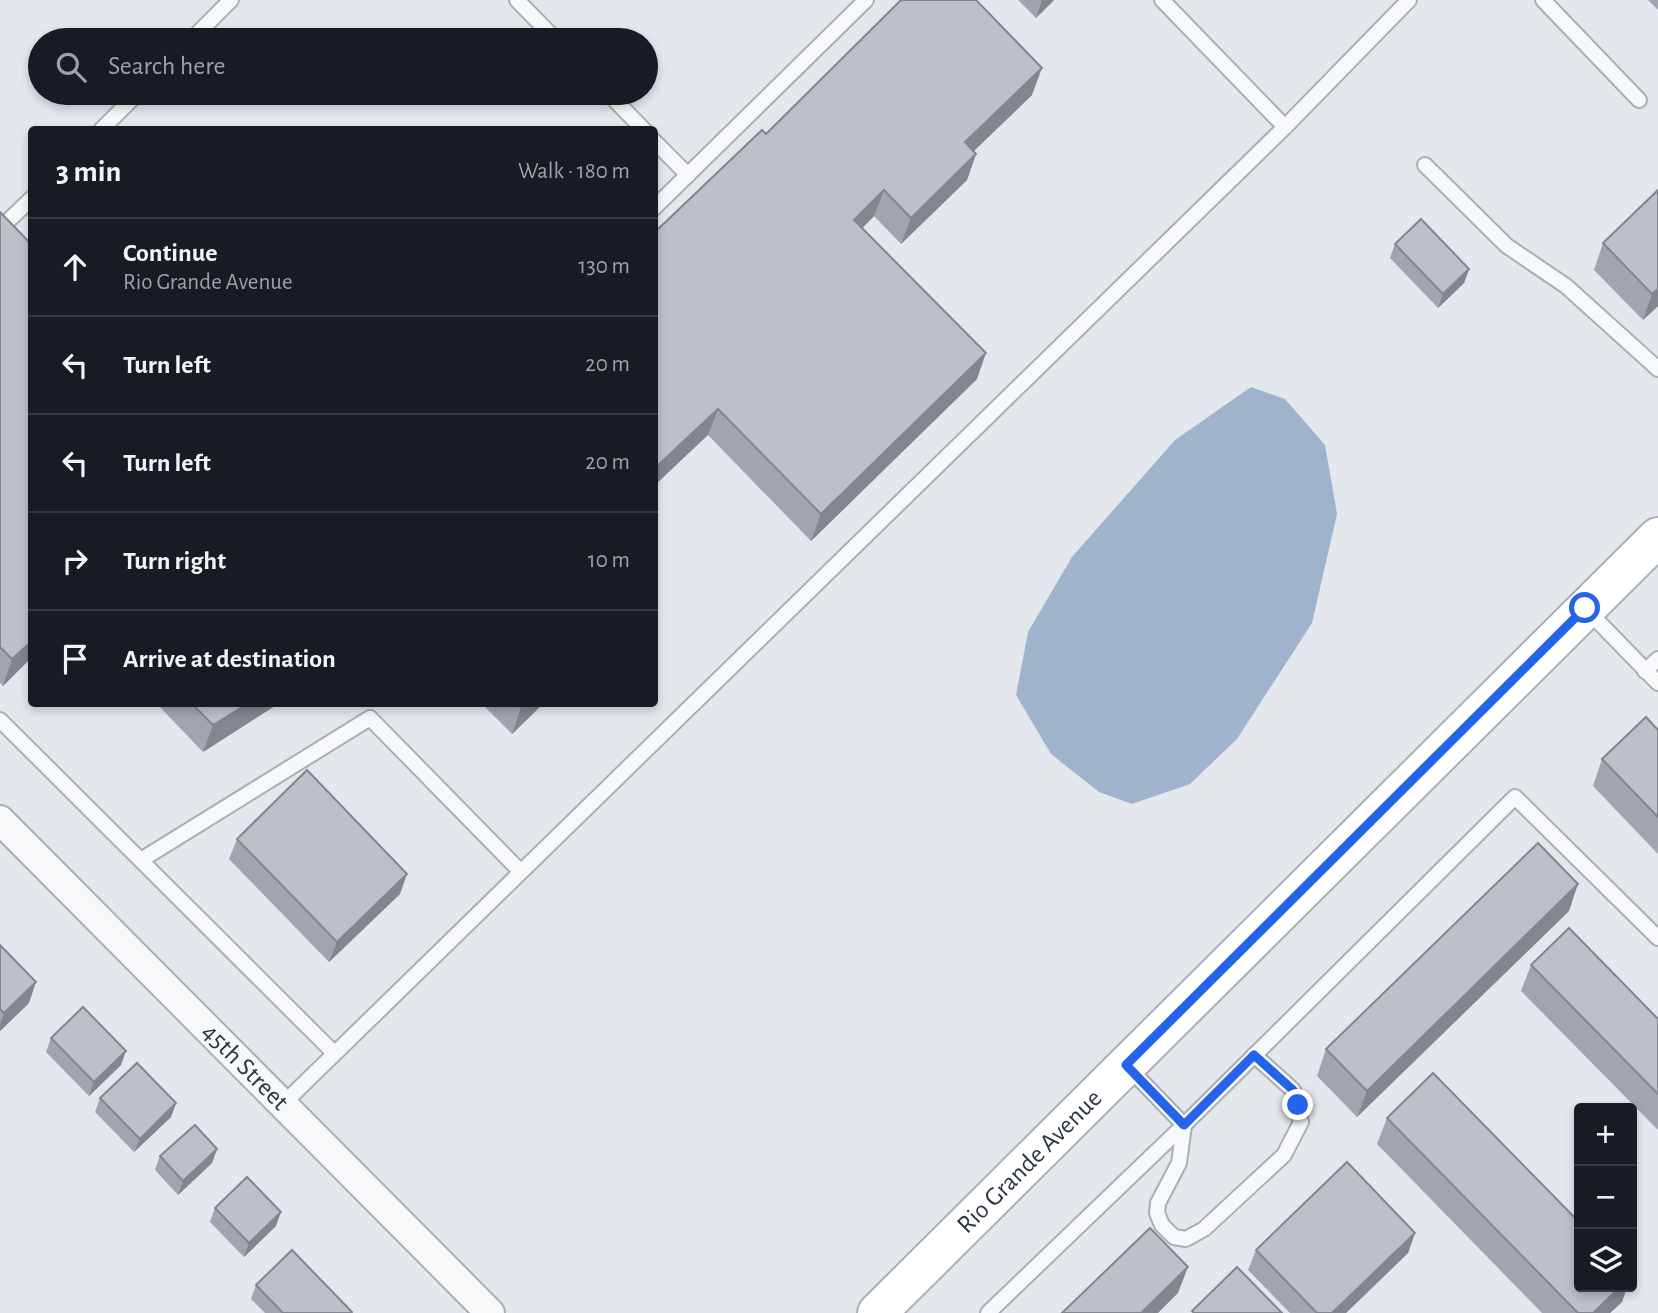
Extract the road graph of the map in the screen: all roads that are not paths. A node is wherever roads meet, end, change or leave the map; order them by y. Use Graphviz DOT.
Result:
graph roads {
  1 [pos="231,0"];
  2 [pos="517,0"];
  3 [pos="866,0"];
  4 [pos="1161,0"];
  5 [pos="1409,0"];
  6 [pos="1543,0"];
  7 [pos="203,28"];
  8 [pos="544,28"];
  9 [pos="1639,100"];
  10 [pos="126,105"];
  11 [pos="620,105"];
  12 [pos="105,126"];
  13 [pos="640,126"];
  14 [pos="1285,127"];
  15 [pos="658,145"];
  16 [pos="1425,164"];
  17 [pos="688,175"];
  18 [pos="28,202"];
  19 [pos="658,204"];
  20 [pos="7,223"];
  21 [pos="1658,369"];
  22 [pos="1658,537"];
  23 [pos="1585,608"];
  24 [pos="1658,659"];
  25 [pos="1646,671"];
  26 [pos="1658,683"];
  27 [pos="0,720"];
  28 [pos="0,820"];
  29 [pos="141,860"];
  30 [pos="519,870"];
  31 [pos="1658,938"];
  32 [pos="334,1053"];
  33 [pos="1254,1055"];
  34 [pos="1126,1065"];
  35 [pos="282,1105"];
  36 [pos="1184,1125"];
  37 [pos="490,1313"];
  38 [pos="877,1313"];
  39 [pos="988,1313"];
  1 -- 7 [label="lane"];
  2 -- 8 [label="lane"];
  3 -- 17 [label="lane"];
  4 -- 14 [label="lane"];
  5 -- 14 [label="lane"];
  6 -- 9 [label="lane"];
  10 -- 12 [label="lane"];
  11 -- 13 [label="lane"];
  14 -- 30 [label="lane"];
  15 -- 17 [label="lane"];
  16 -- 21 [label="lane"];
  17 -- 19 [label="lane"];
  18 -- 20 [label="lane"];
  22 -- 23 [label="street, Rio Grande Avenue"];
  23 -- 25 [label="lane"];
  23 -- 34 [label="street, Rio Grande Avenue"];
  24 -- 25 [label="lane"];
  25 -- 26 [label="lane"];
  27 -- 29 [label="lane"];
  28 -- 35 [label="street, 45th Street"];
  29 -- 30 [label="lane"];
  29 -- 32 [label="lane"];
  30 -- 32 [label="lane"];
  31 -- 33 [label="lane"];
  32 -- 35 [label="lane"];
  33 -- 36 [label="lane"];
  33 -- 36 [label="lane"];
  34 -- 36 [label="lane"];
  34 -- 38 [label="street, Rio Grande Avenue"];
  35 -- 37 [label="street, 45th Street"];
  36 -- 39 [label="lane"];
}
